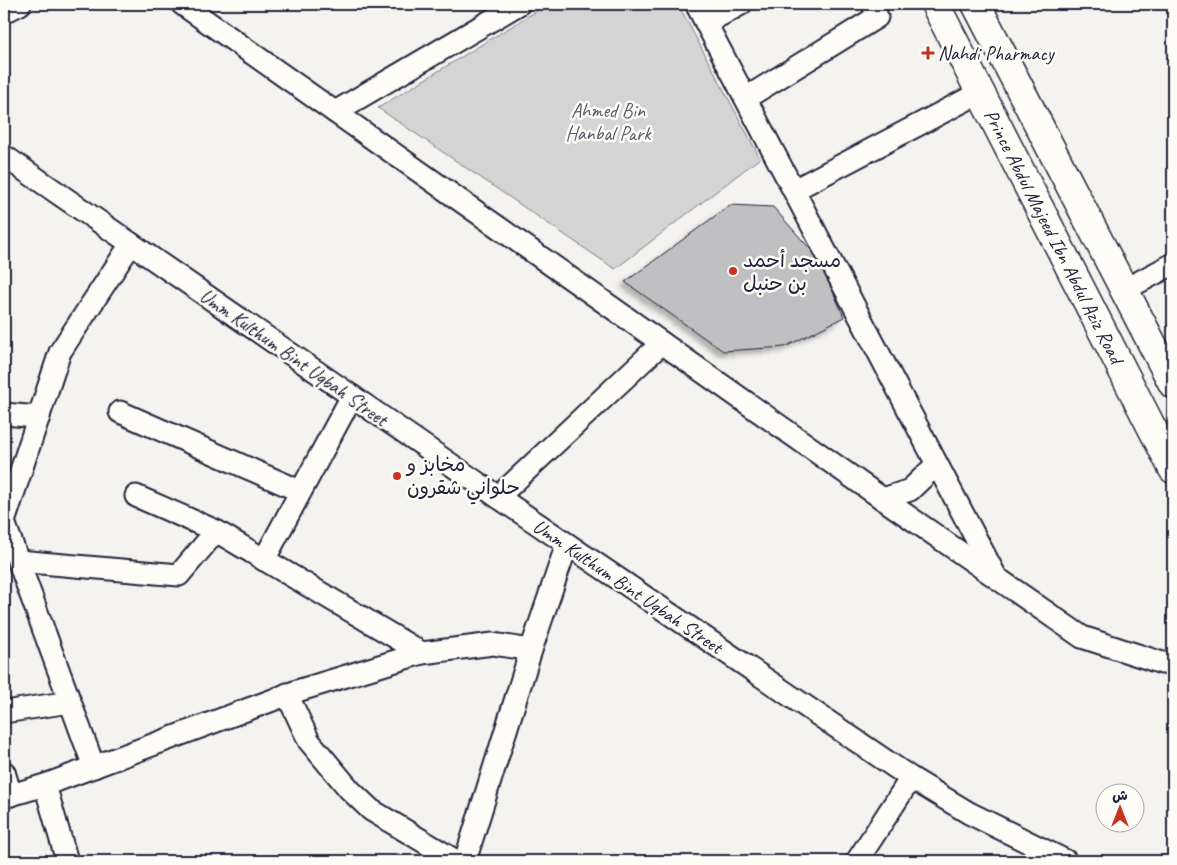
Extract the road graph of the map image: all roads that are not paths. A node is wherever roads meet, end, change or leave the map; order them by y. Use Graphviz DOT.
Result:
graph roads {
  1 [pos="20,4"];
  2 [pos="182,4"];
  3 [pos="519,4"];
  4 [pos="696,4"];
  5 [pos="741,4"];
  6 [pos="874,4"];
  7 [pos="935,4"];
  8 [pos="976,4"];
  9 [pos="4,12"];
  10 [pos="706,23"];
  11 [pos="981,92"];
  12 [pos="746,98"];
  13 [pos="336,112"];
  14 [pos="4,156"];
  15 [pos="794,190"];
  16 [pos="131,244"];
  17 [pos="1173,264"];
  18 [pos="1124,290"];
  19 [pos="662,343"];
  20 [pos="1173,384"];
  21 [pos="352,396"];
  22 [pos="120,412"];
  23 [pos="4,414"];
  24 [pos="39,417"];
  25 [pos="936,465"];
  26 [pos="1173,469"];
  27 [pos="300,491"];
  28 [pos="136,496"];
  29 [pos="498,497"];
  30 [pos="883,499"];
  31 [pos="4,522"];
  32 [pos="216,531"];
  33 [pos="567,544"];
  34 [pos="264,560"];
  35 [pos="18,561"];
  36 [pos="996,577"];
  37 [pos="531,650"];
  38 [pos="422,653"];
  39 [pos="1173,664"];
  40 [pos="287,694"];
  41 [pos="70,702"];
  42 [pos="4,712"];
  43 [pos="94,767"];
  44 [pos="4,772"];
  45 [pos="911,778"];
  46 [pos="45,785"];
  47 [pos="7,796"];
  48 [pos="66,861"];
  49 [pos="456,861"];
  50 [pos="465,861"];
  51 [pos="857,861"];
  52 [pos="1066,861"];
  1 -- 9 [label="street"];
  2 -- 13 [label="street"];
  3 -- 13 [label="street"];
  4 -- 10 [label="street"];
  5 -- 10 [label="street"];
  6 -- 12 [label="street"];
  7 -- 11 [label="main road, Prince Abdul Majeed Ibn Abdul Aziz Road"];
  8 -- 18 [label="main road, Prince Abdul Majeed Ibn Abdul Aziz Road"];
  10 -- 12 [label="street"];
  11 -- 15 [label="street"];
  11 -- 26 [label="main road, Prince Abdul Majeed Ibn Abdul Aziz Road"];
  12 -- 15 [label="street"];
  13 -- 19 [label="street"];
  14 -- 16 [label="street, Umm Kulthum Bint Uqbah Street"];
  15 -- 25 [label="street"];
  16 -- 21 [label="street, Umm Kulthum Bint Uqbah Street"];
  16 -- 24 [label="street"];
  17 -- 18 [label="street"];
  18 -- 20 [label="main road, Prince Abdul Majeed Ibn Abdul Aziz Road"];
  19 -- 29 [label="street"];
  19 -- 30 [label="street"];
  21 -- 27 [label="street"];
  21 -- 29 [label="street, Umm Kulthum Bint Uqbah Street"];
  22 -- 27 [label="street"];
  23 -- 24 [label="street"];
  24 -- 31 [label="street"];
  25 -- 30 [label="street"];
  25 -- 36 [label="street"];
  27 -- 34 [label="street"];
  28 -- 32 [label="street"];
  29 -- 33 [label="street, Umm Kulthum Bint Uqbah Street"];
  30 -- 36 [label="street"];
  31 -- 35 [label="street"];
  32 -- 34 [label="street"];
  32 -- 35 [label="street"];
  33 -- 37 [label="street"];
  33 -- 45 [label="street, Umm Kulthum Bint Uqbah Street"];
  34 -- 38 [label="street"];
  35 -- 41 [label="street"];
  36 -- 39 [label="street"];
  37 -- 38 [label="street"];
  37 -- 50 [label="street"];
  38 -- 40 [label="street"];
  40 -- 43 [label="street"];
  40 -- 49 [label="street"];
  41 -- 42 [label="street"];
  41 -- 43 [label="street"];
  43 -- 46 [label="street"];
  44 -- 47 [label="street"];
  45 -- 51 [label="street"];
  45 -- 52 [label="street, Umm Kulthum Bint Uqbah Street"];
  46 -- 47 [label="street"];
  46 -- 48 [label="street"];
}
